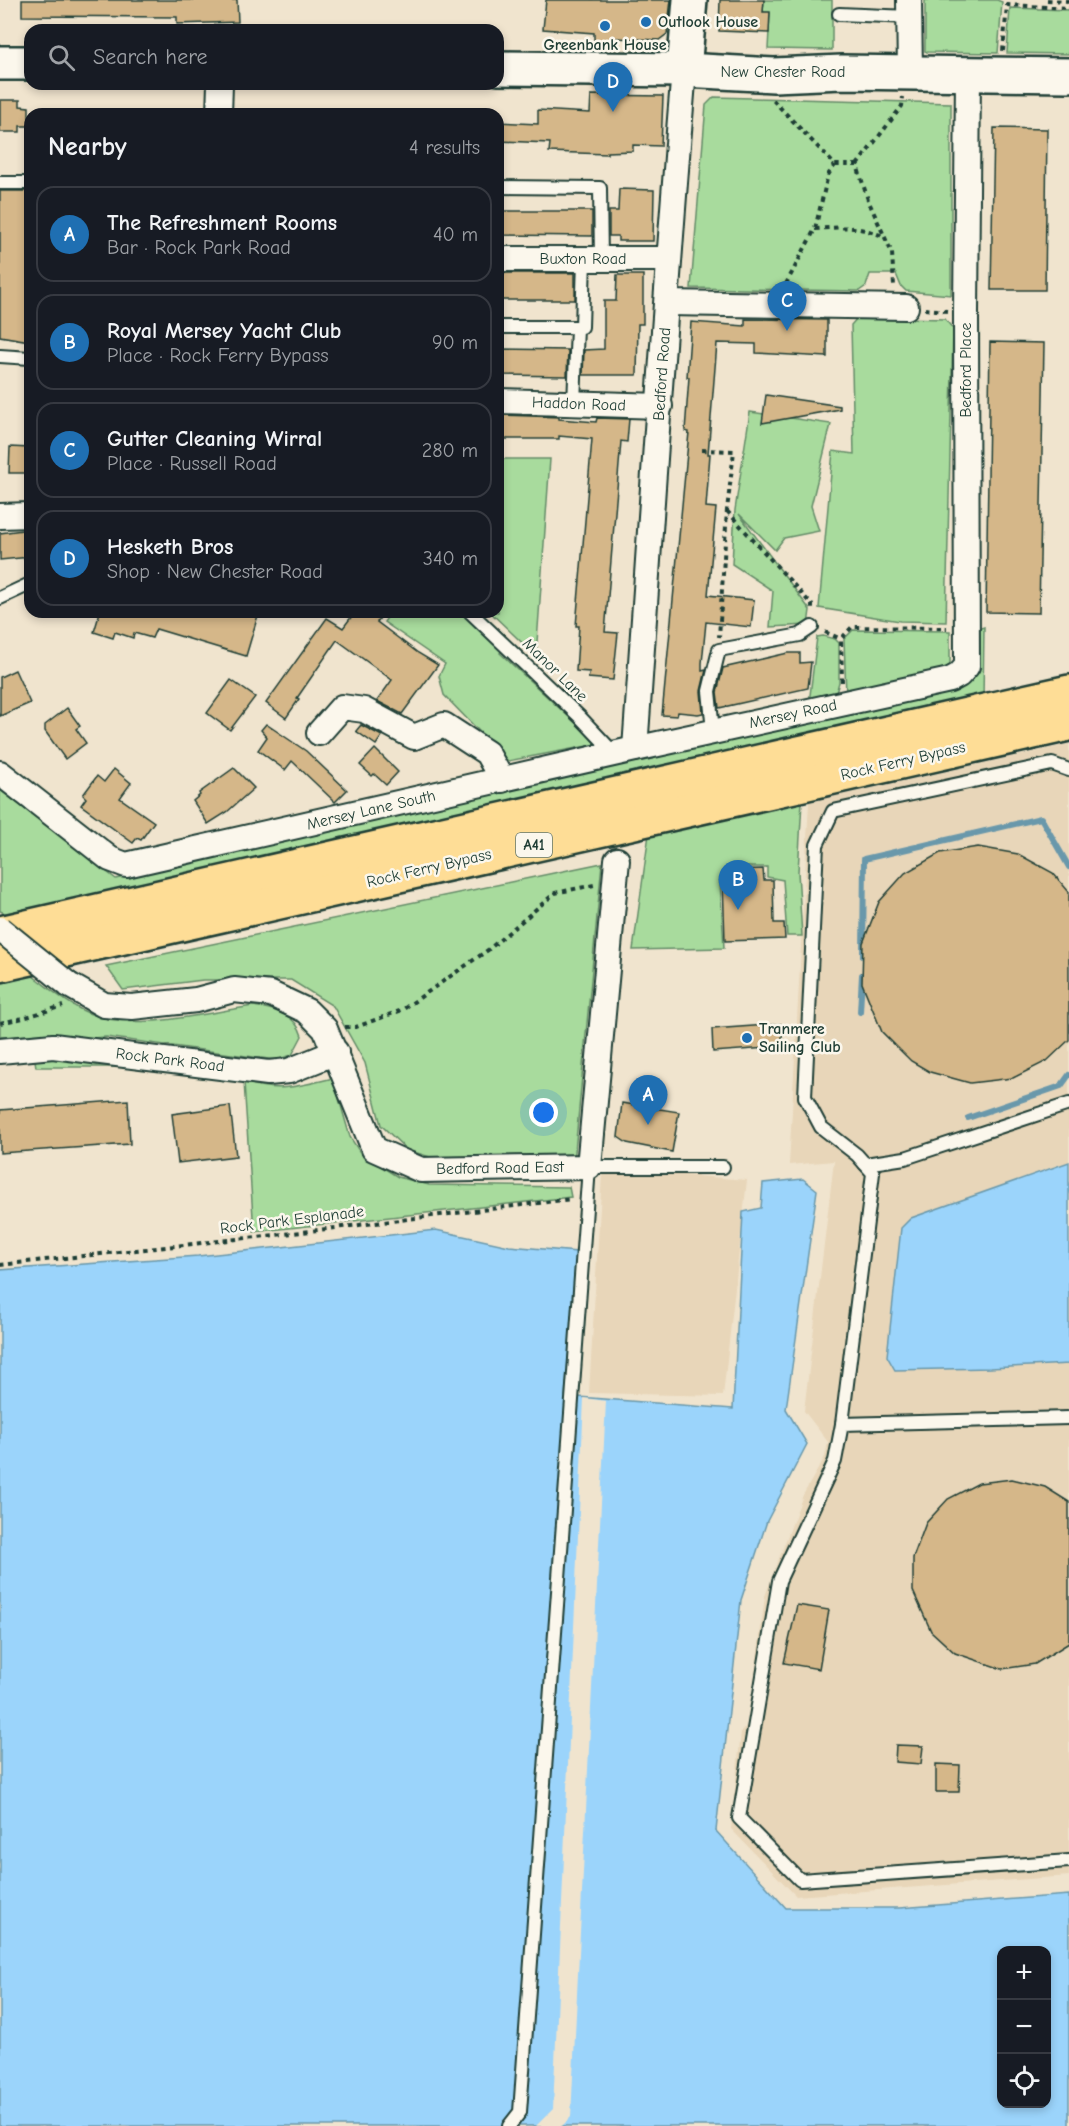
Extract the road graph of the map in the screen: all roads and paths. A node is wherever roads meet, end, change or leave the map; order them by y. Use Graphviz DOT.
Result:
graph roads {
  1 [pos="690,0"];
  2 [pos="1047,0"];
  3 [pos="1069,1"];
  4 [pos="910,8"];
  5 [pos="1069,8"];
  6 [pos="839,14"];
  7 [pos="1002,57"];
  8 [pos="0,63"];
  9 [pos="24,63"];
  10 [pos="504,68"];
  11 [pos="684,70"];
  12 [pos="907,73"];
  13 [pos="774,75"];
  14 [pos="968,75"];
  15 [pos="1069,75"];
  16 [pos="220,90"];
  17 [pos="219,108"];
  18 [pos="835,165"];
  19 [pos="857,165"];
  20 [pos="0,183"];
  21 [pos="24,183"];
  22 [pos="504,187"];
  23 [pos="815,229"];
  24 [pos="885,238"];
  25 [pos="504,259"];
  26 [pos="593,259"];
  27 [pos="668,260"];
  28 [pos="667,303"];
  29 [pos="784,305"];
  30 [pos="899,307"];
  31 [pos="966,313"];
  32 [pos="504,327"];
  33 [pos="578,327"];
  34 [pos="0,356"];
  35 [pos="24,358"];
  36 [pos="504,401"];
  37 [pos="574,404"];
  38 [pos="660,406"];
  39 [pos="702,450"];
  40 [pos="727,510"];
  41 [pos="24,515"];
  42 [pos="0,516"];
  43 [pos="24,587"];
  44 [pos="0,598"];
  45 [pos="477,618"];
  46 [pos="812,627"];
  47 [pos="966,628"];
  48 [pos="841,639"];
  49 [pos="720,649"];
  50 [pos="967,666"];
  51 [pos="1069,692"];
  52 [pos="842,704"];
  53 [pos="1069,724"];
  54 [pos="713,731"];
  55 [pos="319,733"];
  56 [pos="625,751"];
  57 [pos="1069,770"];
  58 [pos="0,773"];
  59 [pos="502,780"];
  60 [pos="616,870"];
  61 [pos="0,931"];
  62 [pos="0,965"];
  63 [pos="76,989"];
  64 [pos="0,1023"];
  65 [pos="325,1029"];
  66 [pos="0,1051"];
  67 [pos="336,1052"];
  68 [pos="1069,1104"];
  69 [pos="865,1164"];
  70 [pos="590,1167"];
  71 [pos="723,1167"];
  72 [pos="587,1197"];
  73 [pos="0,1265"];
  74 [pos="1069,1418"];
  75 [pos="842,1424"];
  76 [pos="1069,1861"];
  77 [pos="509,2126"];
  1 -- 11 [label="main road, Bedford Road"];
  2 -- 3 [label="path"];
  4 -- 6 [label="lane"];
  4 -- 12 [label="street"];
  5 -- 7 [label="path"];
  8 -- 9 [label="main road"];
  10 -- 11 [label="main road, New Chester Road"];
  11 -- 13 [label="main road, New Chester Road"];
  11 -- 27 [label="street, Bedford Road"];
  12 -- 13 [label="main road, New Chester Road"];
  12 -- 14 [label="main road, New Chester Road"];
  12 -- 19 [label="path"];
  13 -- 18 [label="path"];
  14 -- 15 [label="main road, New Chester Road"];
  14 -- 31 [label="street, Bedford Place"];
  16 -- 17 [label="street"];
  18 -- 19 [label="path"];
  18 -- 23 [label="path"];
  19 -- 24 [label="path"];
  20 -- 21 [label="lane"];
  22 -- 26 [label="lane"];
  23 -- 24 [label="path"];
  23 -- 29 [label="path"];
  24 -- 30 [label="path"];
  25 -- 26 [label="street, Buxton Road"];
  26 -- 27 [label="street, Buxton Road"];
  26 -- 33 [label="lane"];
  27 -- 28 [label="street, Bedford Road"];
  28 -- 29 [label="street"];
  28 -- 38 [label="street, Bedford Road"];
  29 -- 30 [label="street"];
  30 -- 31 [label="path"];
  31 -- 47 [label="street, Bedford Place"];
  32 -- 33 [label="lane"];
  33 -- 37 [label="lane"];
  34 -- 35 [label="lane"];
  36 -- 37 [label="street, Haddon Road"];
  37 -- 38 [label="street, Haddon Road"];
  38 -- 56 [label="street, Bedford Road"];
  39 -- 40 [label="path"];
  40 -- 46 [label="path"];
  40 -- 49 [label="path"];
  41 -- 42 [label="street"];
  43 -- 44 [label="lane"];
  45 -- 56 [label="lane, Manor Lane"];
  46 -- 48 [label="path"];
  46 -- 49 [label="lane"];
  47 -- 48 [label="path"];
  47 -- 50 [label="street, Bedford Place"];
  48 -- 52 [label="path"];
  49 -- 54 [label="lane"];
  50 -- 52 [label="street, Mersey Road"];
  51 -- 61 [label="highway, Rock Ferry Bypass / A41"];
  52 -- 54 [label="street, Mersey Road"];
  53 -- 62 [label="highway, Rock Ferry Bypass / A41"];
  54 -- 56 [label="street, Mersey Road"];
  55 -- 59 [label="street"];
  56 -- 59 [label="street, Mersey Lane South"];
  57 -- 69 [label="lane"];
  58 -- 59 [label="street, Mersey Lane South"];
  60 -- 65 [label="path"];
  60 -- 70 [label="street"];
  61 -- 63 [label="street, bridge"];
  63 -- 64 [label="path"];
  63 -- 65 [label="street"];
  65 -- 67 [label="street, Bedford Road East"];
  66 -- 67 [label="street, Rock Park Road"];
  67 -- 70 [label="street, Bedford Road East"];
  68 -- 69 [label="lane"];
  69 -- 75 [label="lane"];
  70 -- 71 [label="lane"];
  70 -- 72 [label="lane"];
  72 -- 73 [label="path, Rock Park Esplanade"];
  72 -- 77 [label="lane"];
  74 -- 75 [label="lane"];
  75 -- 76 [label="lane"];
}
